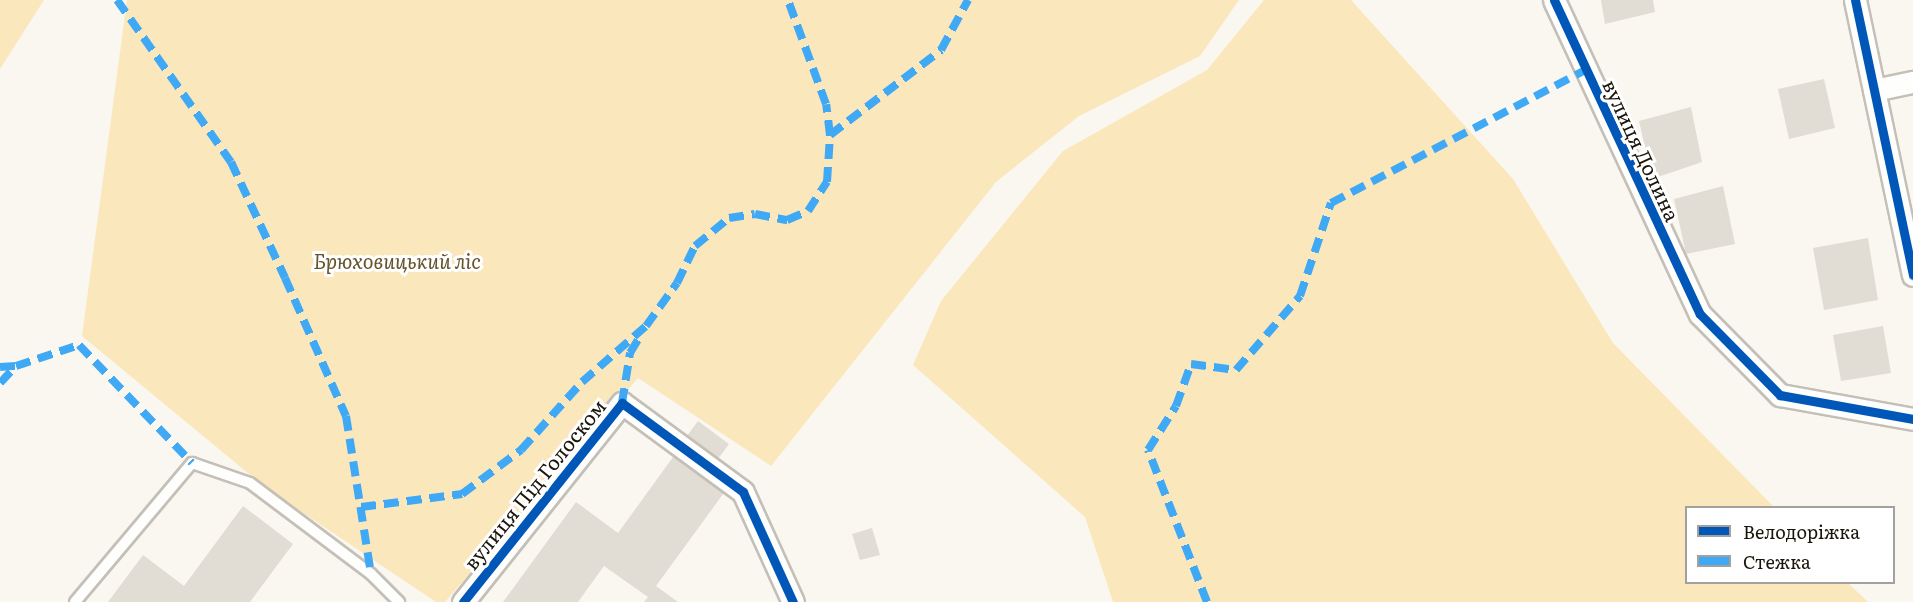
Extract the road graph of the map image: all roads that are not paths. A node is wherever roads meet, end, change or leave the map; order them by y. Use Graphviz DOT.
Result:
graph roads {
  1 [pos="1554,0"];
  2 [pos="1856,0"];
  3 [pos="1913,82"];
  4 [pos="1874,90"];
  5 [pos="1910,242"];
  6 [pos="1913,276"];
  7 [pos="1913,419"];
  8 [pos="75,602"];
  9 [pos="399,602"];
  10 [pos="463,602"];
  11 [pos="793,602"];
  1 -- 7 [label="street, вулиця Долина"];
  2 -- 4 [label="street"];
  3 -- 4 [label="street"];
  4 -- 5 [label="street"];
  5 -- 6 [label="street"];
  8 -- 9 [label="lane"];
  10 -- 11 [label="street, вулиця Під Голоском"];
}
